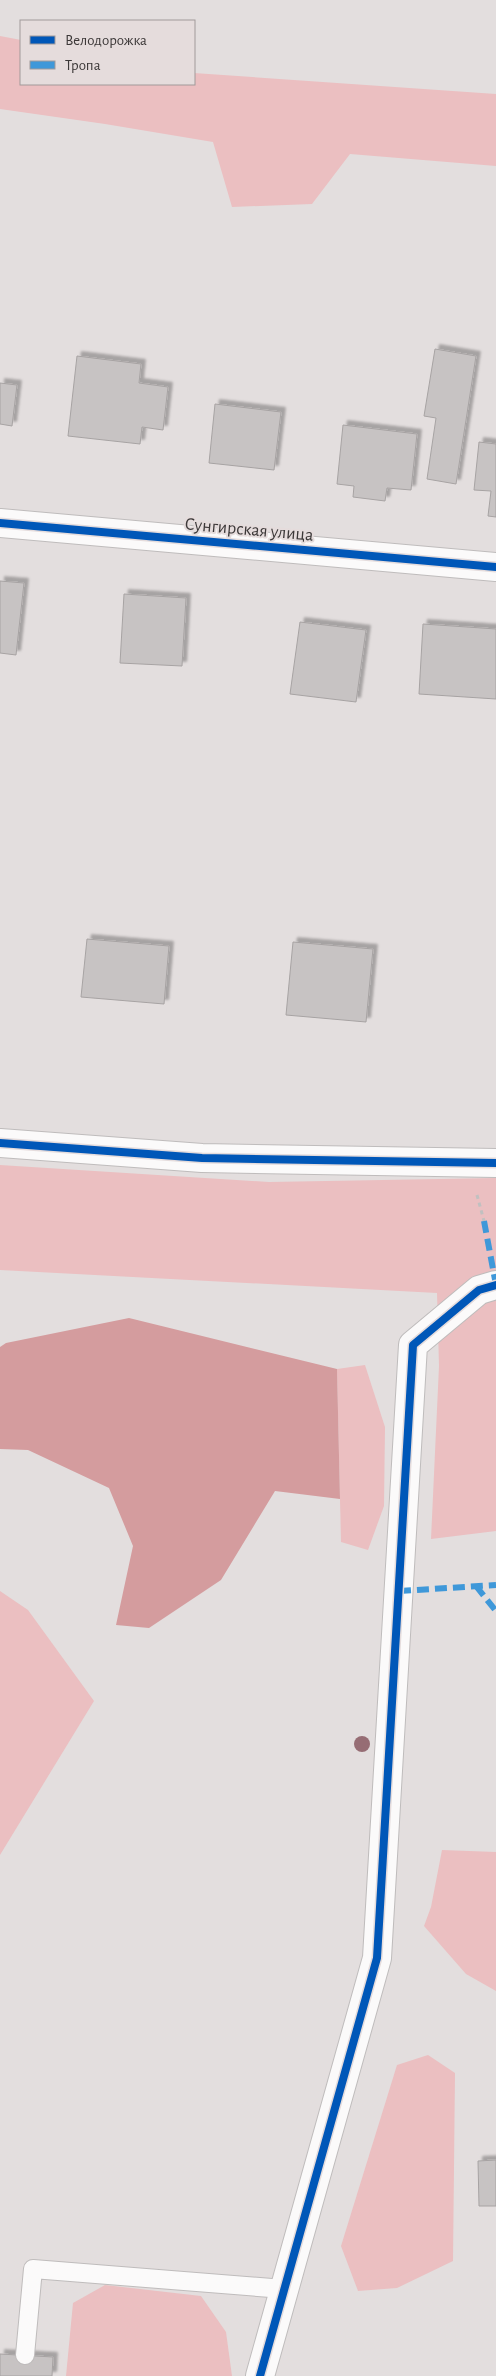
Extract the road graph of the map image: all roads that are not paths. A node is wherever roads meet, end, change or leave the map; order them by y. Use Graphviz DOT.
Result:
graph roads {
  1 [pos="0,523"];
  2 [pos="496,567"];
  3 [pos="0,1142"];
  4 [pos="496,1163"];
  5 [pos="496,1285"];
  6 [pos="284,2289"];
  7 [pos="25,2355"];
  8 [pos="260,2376"];
  1 -- 2 [label="street, Сунгирская улица"];
  3 -- 4 [label="street"];
  5 -- 6 [label="street"];
  6 -- 7 [label="lane"];
  6 -- 8 [label="street"];
}
